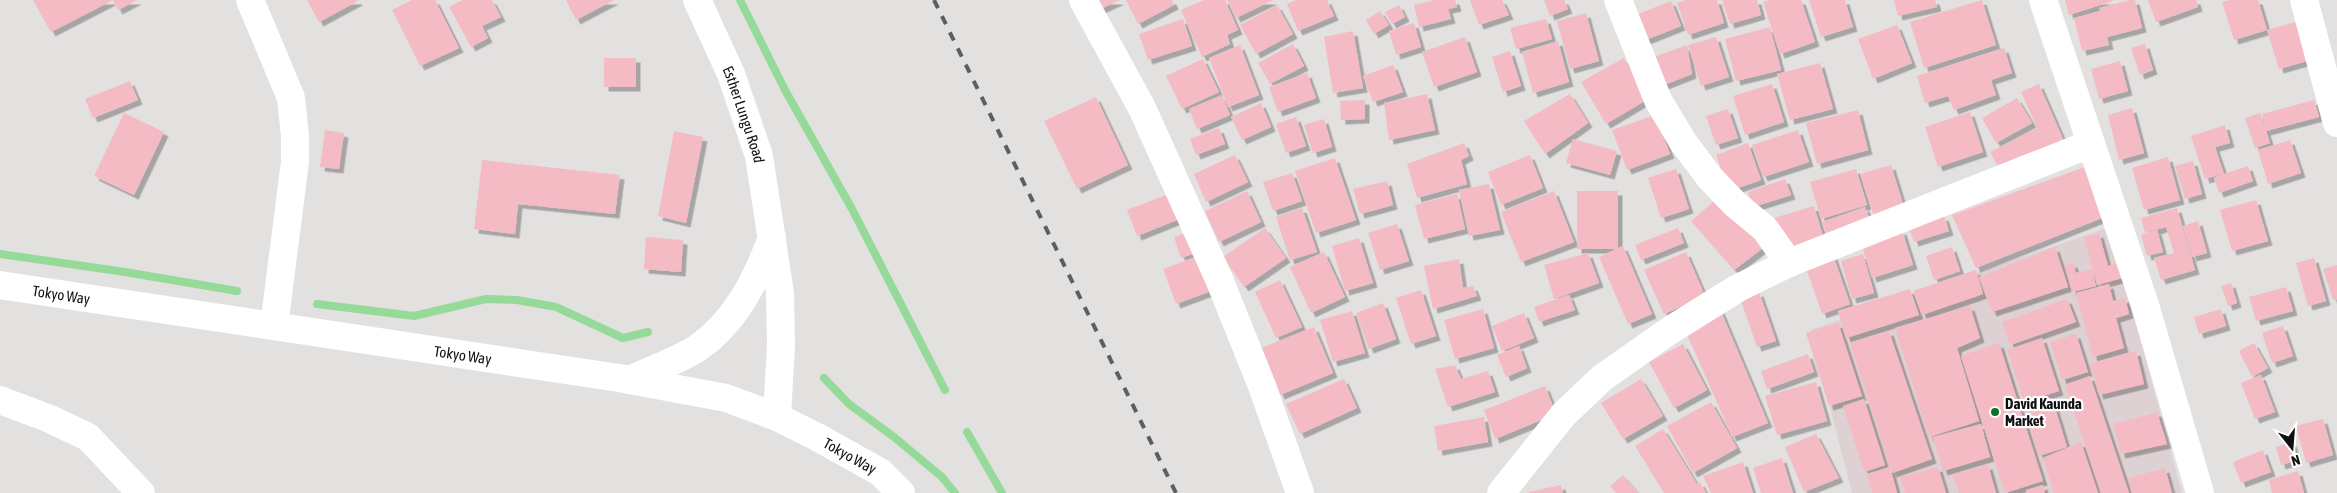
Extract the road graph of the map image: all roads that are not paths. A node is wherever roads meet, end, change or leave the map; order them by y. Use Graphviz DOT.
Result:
graph roads {
  1 [pos="250,0"];
  2 [pos="697,0"];
  3 [pos="1083,0"];
  4 [pos="1618,0"];
  5 [pos="2043,0"];
  6 [pos="2304,0"];
  7 [pos="2337,123"];
  8 [pos="2090,144"];
  9 [pos="772,236"];
  10 [pos="1789,263"];
  11 [pos="0,285"];
  12 [pos="274,326"];
  13 [pos="629,380"];
  14 [pos="0,400"];
  15 [pos="777,417"];
  16 [pos="141,493"];
  17 [pos="901,493"];
  18 [pos="1300,493"];
  19 [pos="1501,493"];
  20 [pos="2200,493"];
  1 -- 12 [label="street"];
  2 -- 9 [label="street, Esther Lungu Road"];
  3 -- 18 [label="street"];
  4 -- 10 [label="street"];
  5 -- 8 [label="street"];
  6 -- 7 [label="street"];
  8 -- 10 [label="street"];
  8 -- 20 [label="street"];
  9 -- 13 [label="street, Esther Lungu Road"];
  9 -- 15 [label="street, Esther Lungu Road"];
  10 -- 19 [label="street"];
  11 -- 12 [label="street, Tokyo Way"];
  12 -- 13 [label="street, Tokyo Way"];
  13 -- 15 [label="street, Tokyo Way"];
  14 -- 16 [label="street"];
  15 -- 17 [label="street, Tokyo Way"];
}
